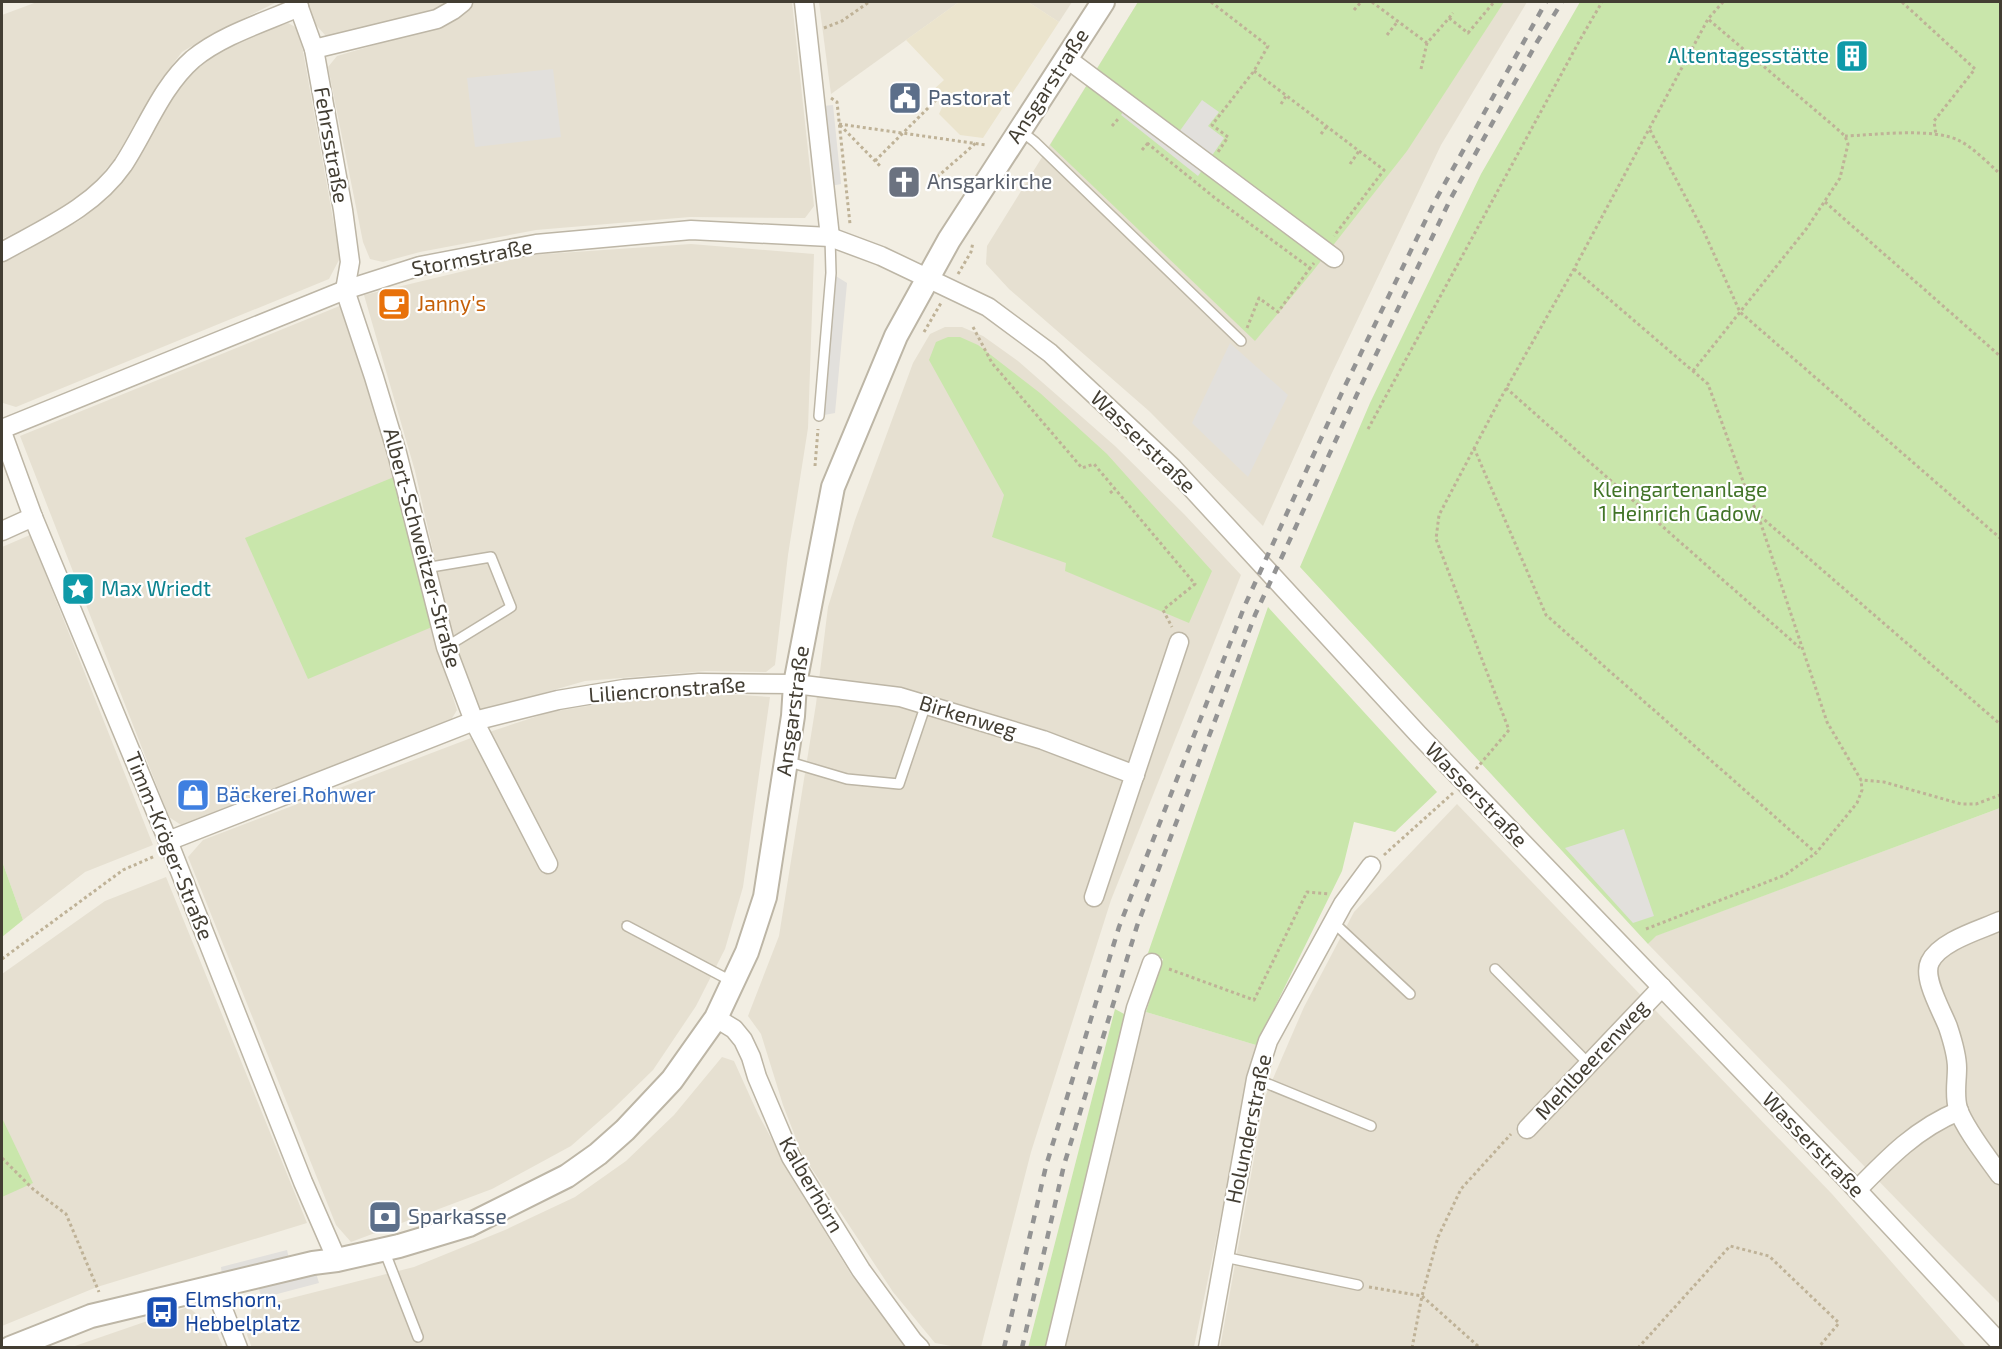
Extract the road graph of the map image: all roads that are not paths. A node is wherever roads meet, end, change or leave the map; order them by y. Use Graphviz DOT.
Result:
graph roads {
  1 [pos="463,2"];
  2 [pos="804,2"];
  3 [pos="1103,2"];
  4 [pos="298,4"];
  5 [pos="314,49"];
  6 [pos="1066,58"];
  7 [pos="1019,130"];
  8 [pos="830,237"];
  9 [pos="2,252"];
  10 [pos="1329,254"];
  11 [pos="928,278"];
  12 [pos="345,290"];
  13 [pos="1241,341"];
  14 [pos="819,416"];
  15 [pos="2,430"];
  16 [pos="33,517"];
  17 [pos="2,531"];
  18 [pos="425,568"];
  19 [pos="1179,642"];
  20 [pos="446,647"];
  21 [pos="795,684"];
  22 [pos="926,704"];
  23 [pos="474,721"];
  24 [pos="786,761"];
  25 [pos="1135,775"];
  26 [pos="170,846"];
  27 [pos="548,864"];
  28 [pos="1371,866"];
  29 [pos="1094,897"];
  30 [pos="2001,921"];
  31 [pos="1333,922"];
  32 [pos="627,926"];
  33 [pos="1152,963"];
  34 [pos="1495,969"];
  35 [pos="733,982"];
  36 [pos="1662,987"];
  37 [pos="1410,994"];
  38 [pos="716,1018"];
  39 [pos="1588,1063"];
  40 [pos="1256,1079"];
  41 [pos="1959,1111"];
  42 [pos="1371,1126"];
  43 [pos="1527,1129"];
  44 [pos="2001,1175"];
  45 [pos="1857,1190"];
  46 [pos="384,1250"];
  47 [pos="1224,1257"];
  48 [pos="337,1260"];
  49 [pos="1358,1285"];
  50 [pos="214,1286"];
  51 [pos="418,1337"];
  52 [pos="2001,1343"];
  53 [pos="10,1347"];
  54 [pos="238,1347"];
  55 [pos="920,1347"];
  56 [pos="1055,1347"];
  57 [pos="1208,1347"];
  1 -- 5 [label="street"];
  2 -- 8 [label="street"];
  3 -- 6 [label="street, Ansgarstraße"];
  4 -- 5 [label="street, Fehrsstraße"];
  4 -- 9 [label="street"];
  5 -- 12 [label="street, Fehrsstraße"];
  6 -- 7 [label="street, Ansgarstraße"];
  6 -- 10 [label="street"];
  7 -- 11 [label="street, Ansgarstraße"];
  7 -- 13 [label="lane"];
  8 -- 11 [label="street, Stormstraße"];
  8 -- 12 [label="street, Stormstraße"];
  8 -- 14 [label="lane"];
  11 -- 21 [label="street, Ansgarstraße"];
  11 -- 36 [label="street, Wasserstraße"];
  12 -- 15 [label="street, Stormstraße"];
  12 -- 18 [label="street, Albert-Schweitzer-Straße"];
  15 -- 16 [label="street, Timm-Kröger-Straße"];
  16 -- 17 [label="street"];
  16 -- 26 [label="street, Timm-Kröger-Straße"];
  18 -- 20 [label="street, Albert-Schweitzer-Straße"];
  18 -- 20 [label="lane"];
  19 -- 25 [label="street"];
  20 -- 23 [label="street, Albert-Schweitzer-Straße"];
  21 -- 22 [label="street, Birkenweg"];
  21 -- 23 [label="street, Liliencronstraße"];
  21 -- 24 [label="street, Ansgarstraße"];
  22 -- 24 [label="lane"];
  22 -- 25 [label="street, Birkenweg"];
  23 -- 26 [label="street, Liliencronstraße"];
  23 -- 27 [label="street, Albert-Schweitzer-Straße"];
  24 -- 35 [label="street, Ansgarstraße"];
  25 -- 29 [label="street"];
  26 -- 48 [label="street, Timm-Kröger-Straße"];
  28 -- 31 [label="street, Holunderstraße"];
  30 -- 41 [label="street"];
  31 -- 37 [label="lane"];
  31 -- 40 [label="street, Holunderstraße"];
  32 -- 35 [label="lane"];
  33 -- 56 [label="street"];
  34 -- 39 [label="lane"];
  35 -- 38 [label="street, Ansgarstraße"];
  36 -- 39 [label="street, Mehlbeerenweg"];
  36 -- 45 [label="street, Wasserstraße"];
  38 -- 46 [label="street, Ansgarstraße"];
  38 -- 55 [label="street, Kalberhörn"];
  39 -- 43 [label="street, Mehlbeerenweg"];
  40 -- 42 [label="lane"];
  40 -- 47 [label="street, Holunderstraße"];
  41 -- 44 [label="street"];
  41 -- 45 [label="street"];
  45 -- 52 [label="street, Wasserstraße"];
  46 -- 48 [label="street, Ansgarstraße"];
  46 -- 51 [label="lane"];
  47 -- 49 [label="lane"];
  47 -- 57 [label="street, Holunderstraße"];
  48 -- 50 [label="street, Ansgarstraße"];
  50 -- 53 [label="street, Ansgarstraße"];
  50 -- 54 [label="street"];
}
